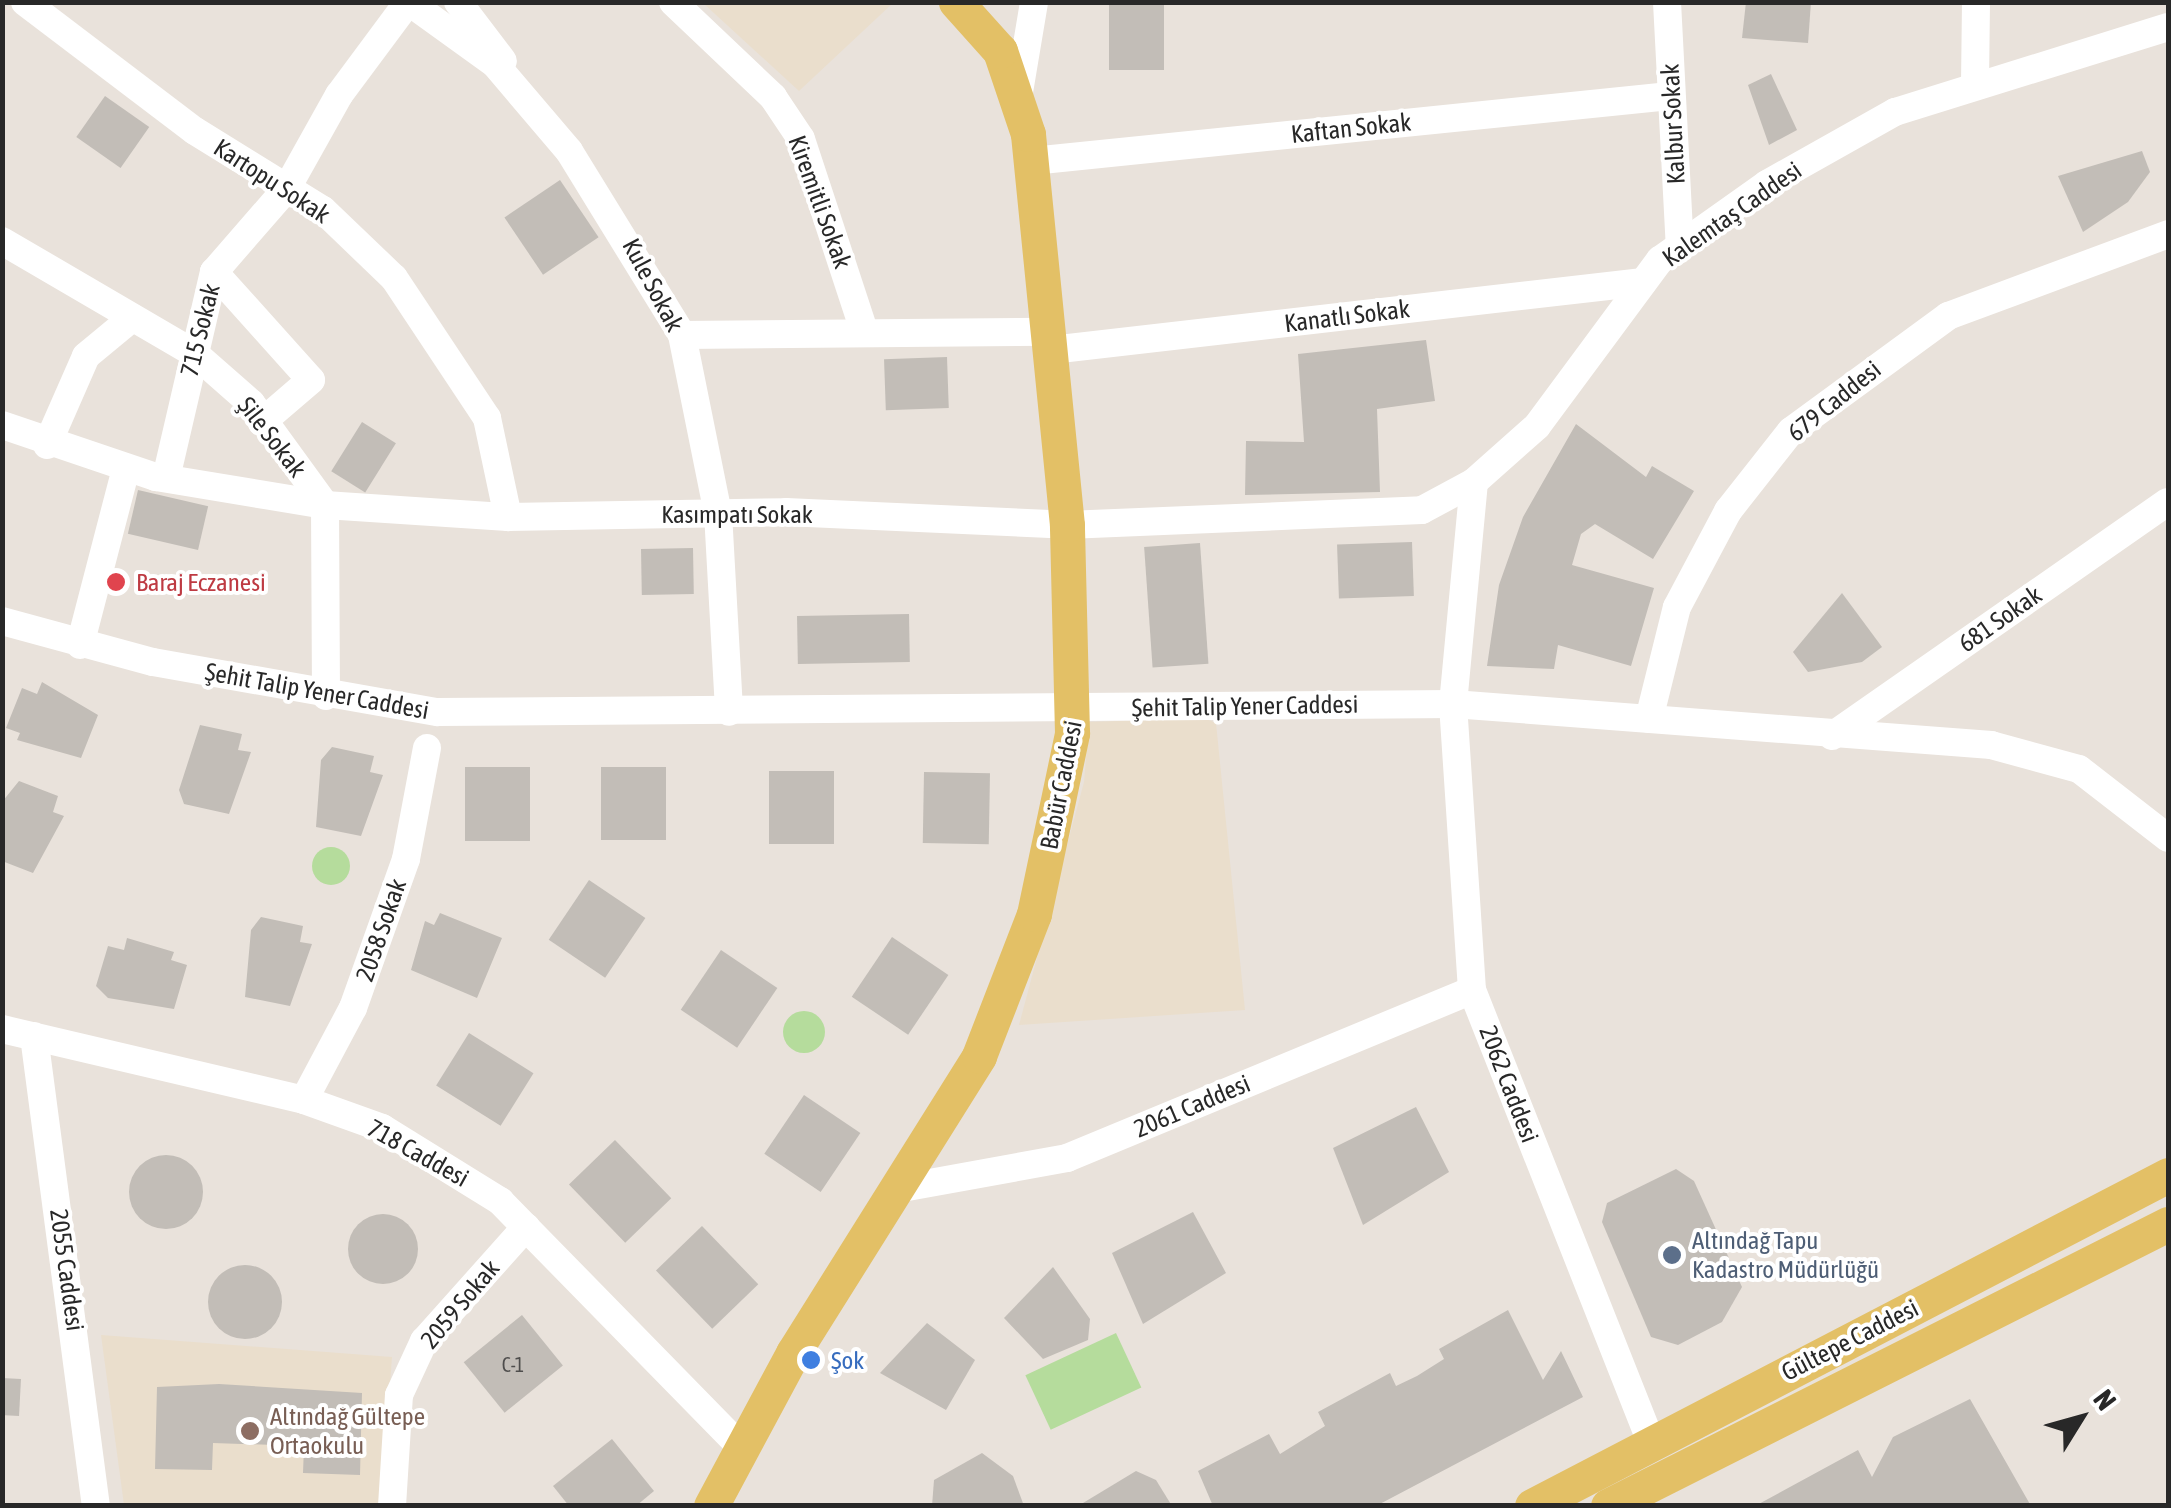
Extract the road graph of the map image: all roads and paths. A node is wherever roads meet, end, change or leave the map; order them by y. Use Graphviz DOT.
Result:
graph roads {
  1 [pos="25,2"];
  2 [pos="409,2"];
  3 [pos="458,2"];
  4 [pos="673,2"];
  5 [pos="956,2"];
  6 [pos="1034,2"];
  7 [pos="1667,2"];
  8 [pos="1976,2"];
  9 [pos="2168,27"];
  10 [pos="1975,84"];
  11 [pos="1670,96"];
  12 [pos="524,98"];
  13 [pos="1018,98"];
  14 [pos="1032,160"];
  15 [pos="287,188"];
  16 [pos="2168,234"];
  17 [pos="2,241"];
  18 [pos="1680,246"];
  19 [pos="214,272"];
  20 [pos="1643,282"];
  21 [pos="132,318"];
  22 [pos="863,328"];
  23 [pos="682,335"];
  24 [pos="1050,341"];
  25 [pos="194,352"];
  26 [pos="262,422"];
  27 [pos="2,426"];
  28 [pos="47,445"];
  29 [pos="126,468"];
  30 [pos="166,478"];
  31 [pos="1474,482"];
  32 [pos="2168,502"];
  33 [pos="325,506"];
  34 [pos="718,513"];
  35 [pos="508,516"];
  36 [pos="1067,526"];
  37 [pos="2,622"];
  38 [pos="80,645"];
  39 [pos="326,696"];
  40 [pos="1453,704"];
  41 [pos="1075,707"];
  42 [pos="729,712"];
  43 [pos="1649,718"];
  44 [pos="1832,736"];
  45 [pos="427,748"];
  46 [pos="2168,838"];
  47 [pos="1472,990"];
  48 [pos="2,1029"];
  49 [pos="34,1036"];
  50 [pos="304,1100"];
  51 [pos="2168,1175"];
  52 [pos="902,1188"];
  53 [pos="2168,1224"];
  54 [pos="526,1226"];
  55 [pos="738,1444"];
  56 [pos="1652,1444"];
  57 [pos="96,1506"];
  58 [pos="392,1506"];
  59 [pos="711,1506"];
  60 [pos="1532,1506"];
  61 [pos="1608,1506"];
  1 -- 15 [label="street, Kartopu Sokak"];
  2 -- 12 [label="street, Kule Sokak"];
  2 -- 15 [label="street, 715 Sokak"];
  3 -- 12 [label="street"];
  4 -- 22 [label="street, Kiremitli Sokak"];
  5 -- 13 [label="main road, Babür Caddesi"];
  6 -- 13 [label="street"];
  7 -- 11 [label="street, Kalbur Sokak"];
  8 -- 10 [label="street"];
  9 -- 10 [label="street, Kalemtaş Caddesi"];
  10 -- 18 [label="street, Kalemtaş Caddesi"];
  11 -- 14 [label="street, Kaftan Sokak"];
  11 -- 18 [label="street, Kalbur Sokak"];
  12 -- 23 [label="street, Kule Sokak"];
  13 -- 14 [label="main road, Babür Caddesi"];
  14 -- 24 [label="main road, Babür Caddesi"];
  15 -- 19 [label="street, 715 Sokak"];
  15 -- 35 [label="street, Kartopu Sokak"];
  16 -- 43 [label="street, 679 Caddesi"];
  17 -- 21 [label="street, Şile Sokak"];
  18 -- 20 [label="street, Kalemtaş Caddesi"];
  19 -- 25 [label="street, 715 Sokak"];
  19 -- 26 [label="street"];
  20 -- 24 [label="street, Kanatlı Sokak"];
  20 -- 31 [label="street, Kalemtaş Caddesi"];
  21 -- 25 [label="street, Şile Sokak"];
  21 -- 28 [label="street"];
  22 -- 23 [label="street, Kanatlı Sokak"];
  22 -- 24 [label="street, Kanatlı Sokak"];
  23 -- 34 [label="street, Kule Sokak"];
  24 -- 36 [label="main road, Babür Caddesi"];
  25 -- 26 [label="street, Şile Sokak"];
  25 -- 30 [label="street, 715 Sokak"];
  26 -- 33 [label="street, Şile Sokak"];
  27 -- 28 [label="street, Kasımpatı Sokak"];
  28 -- 29 [label="street, Kasımpatı Sokak"];
  29 -- 30 [label="street, Kasımpatı Sokak"];
  29 -- 38 [label="street"];
  30 -- 33 [label="street, Kasımpatı Sokak"];
  31 -- 36 [label="street, Kasımpatı Sokak"];
  31 -- 40 [label="street"];
  32 -- 44 [label="street, 681 Sokak"];
  33 -- 35 [label="street, Kasımpatı Sokak"];
  33 -- 39 [label="street"];
  34 -- 35 [label="street, Kasımpatı Sokak"];
  34 -- 36 [label="street, Kasımpatı Sokak"];
  34 -- 42 [label="street, Kule Sokak"];
  36 -- 41 [label="main road, Babür Caddesi"];
  37 -- 38 [label="street, Şehit Talip Yener Caddesi"];
  38 -- 39 [label="street, Şehit Talip Yener Caddesi"];
  39 -- 42 [label="street, Şehit Talip Yener Caddesi"];
  40 -- 41 [label="street, Şehit Talip Yener Caddesi"];
  40 -- 43 [label="street, Şehit Talip Yener Caddesi"];
  40 -- 47 [label="street, 2062 Caddesi"];
  41 -- 42 [label="street, Şehit Talip Yener Caddesi"];
  41 -- 52 [label="main road, Babür Caddesi"];
  43 -- 44 [label="street, Şehit Talip Yener Caddesi"];
  44 -- 46 [label="street, Şehit Talip Yener Caddesi"];
  45 -- 50 [label="street, 2058 Sokak"];
  47 -- 52 [label="street, 2061 Caddesi"];
  47 -- 56 [label="street, 2062 Caddesi"];
  48 -- 49 [label="street, 718 Caddesi"];
  49 -- 50 [label="street, 718 Caddesi"];
  49 -- 57 [label="street, 2055 Caddesi"];
  50 -- 54 [label="street, 718 Caddesi"];
  51 -- 56 [label="main road, Gültepe Caddesi"];
  52 -- 55 [label="main road, Babür Caddesi"];
  53 -- 61 [label="main road, Gültepe Caddesi"];
  54 -- 55 [label="street, 718 Caddesi"];
  54 -- 58 [label="street, 2059 Sokak"];
  55 -- 59 [label="main road, Babür Caddesi"];
  56 -- 60 [label="main road, Gültepe Caddesi"];
}
